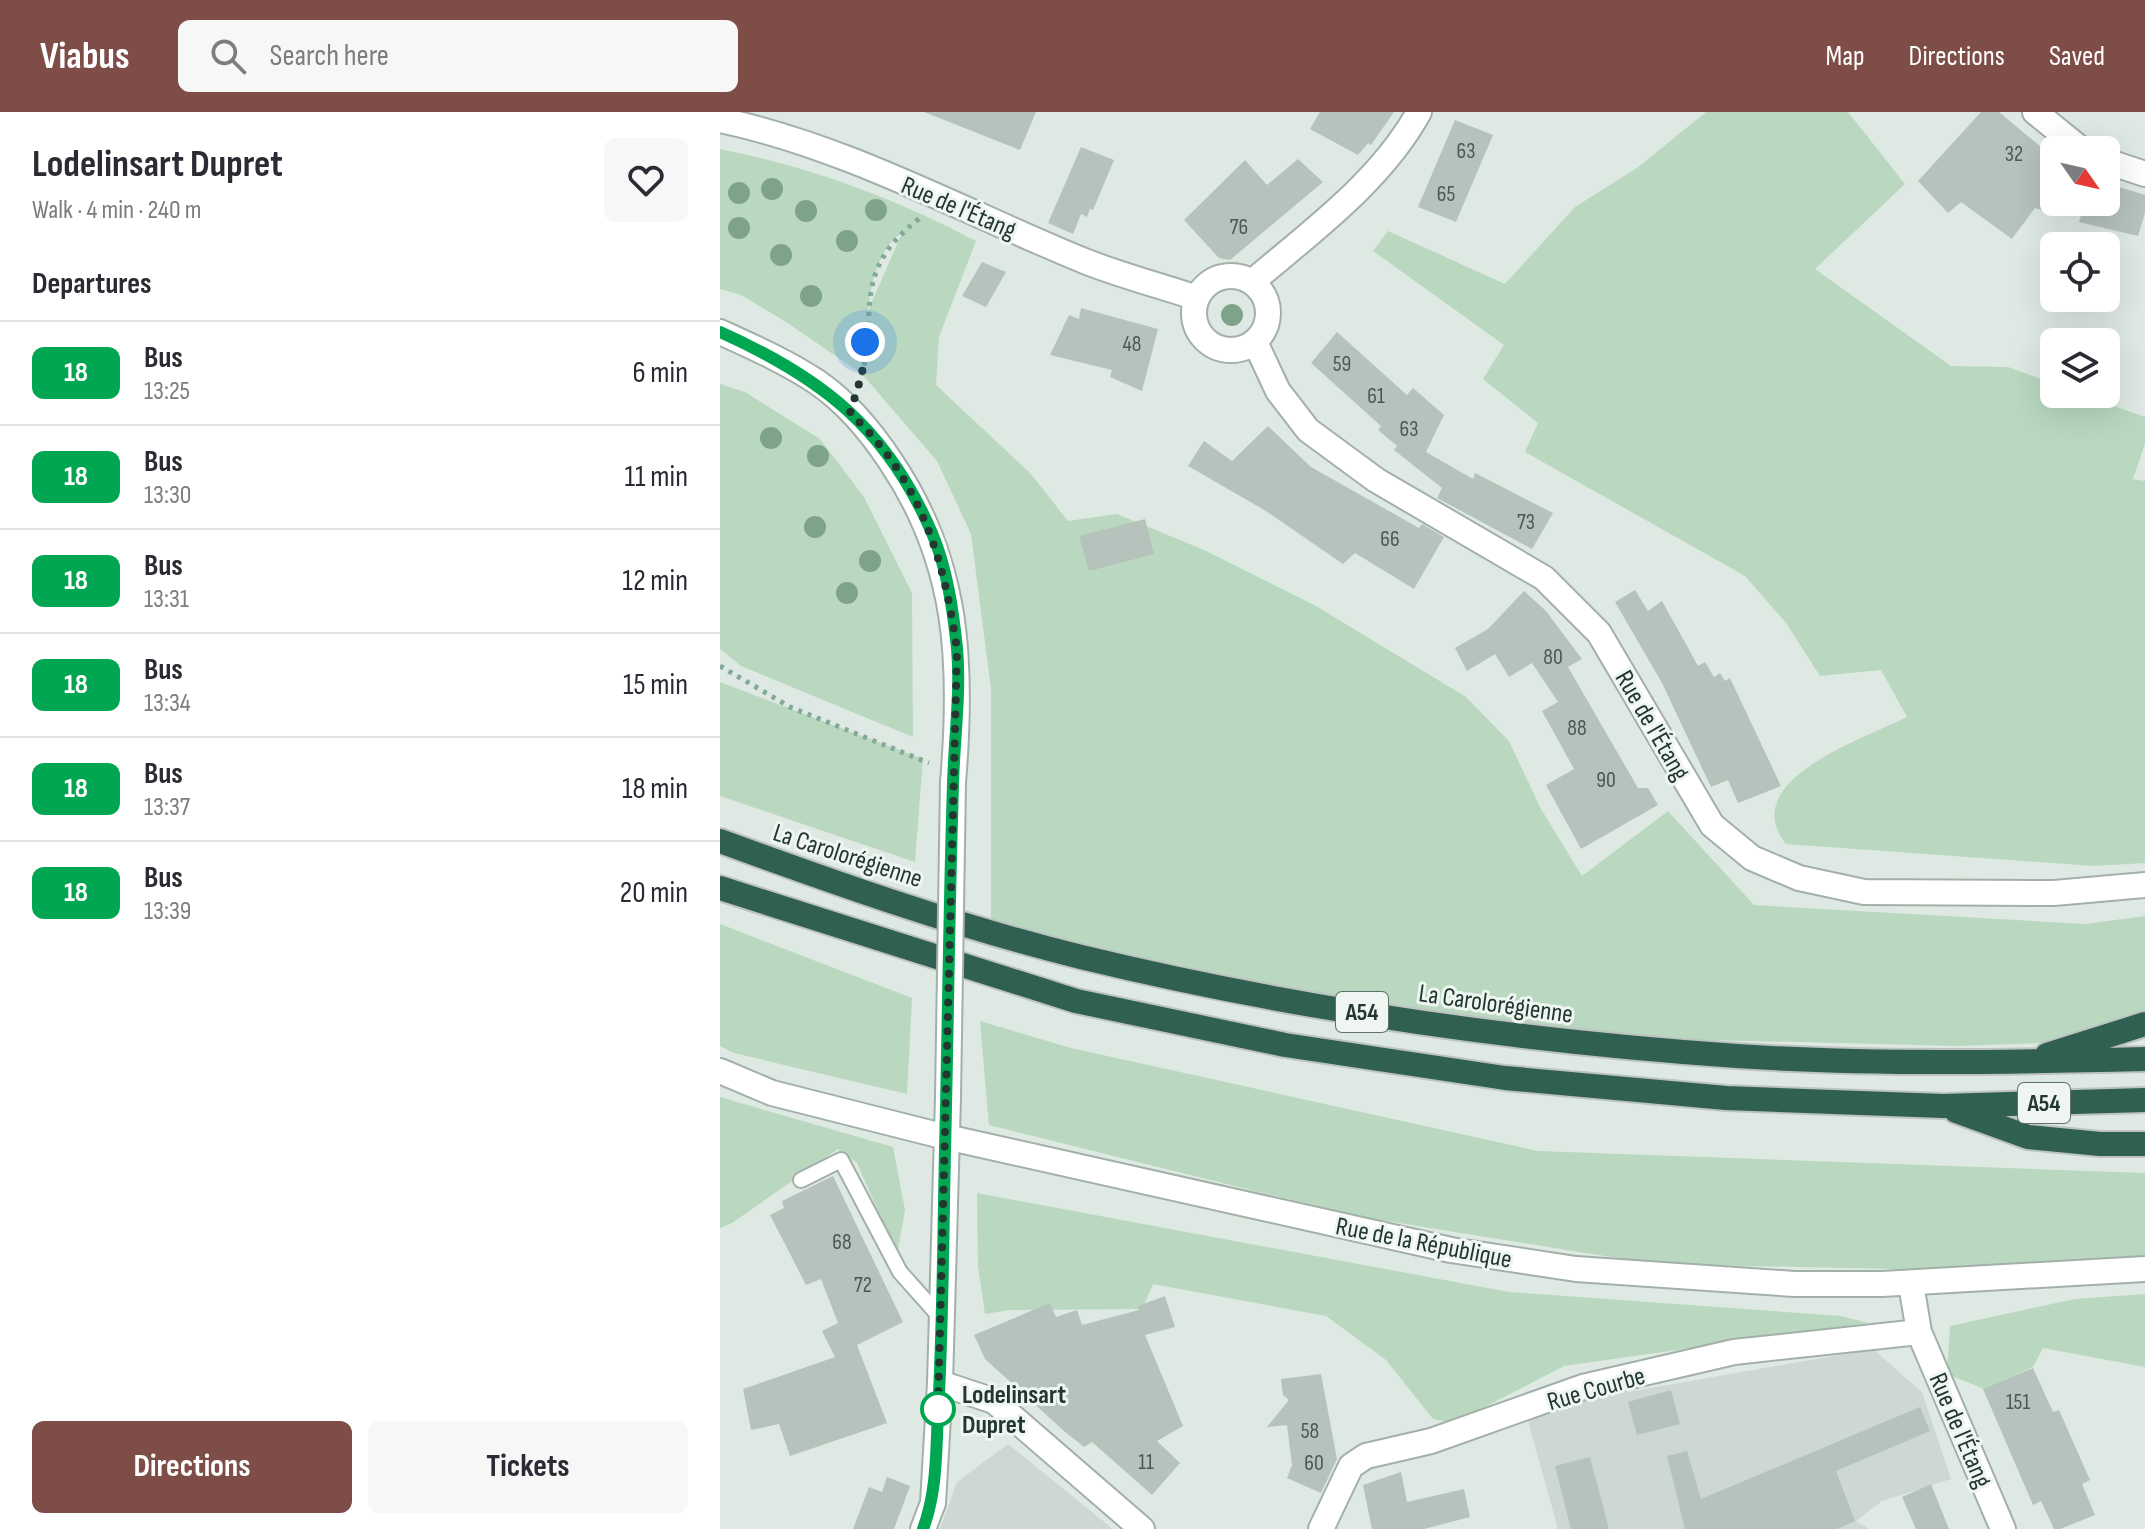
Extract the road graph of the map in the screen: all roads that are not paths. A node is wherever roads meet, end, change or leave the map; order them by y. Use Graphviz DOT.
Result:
graph roads {
  1 [pos="1419,112"];
  2 [pos="2035,112"];
  3 [pos="720,120"];
  4 [pos="2065,136"];
  5 [pos="2120,166"];
  6 [pos="2145,174"];
  7 [pos="1252,282"];
  8 [pos="1197,298"];
  9 [pos="720,332"];
  10 [pos="1255,342"];
  11 [pos="720,841"];
  12 [pos="2145,885"];
  13 [pos="720,888"];
  14 [pos="2145,1024"];
  15 [pos="2145,1059"];
  16 [pos="2026,1062"];
  17 [pos="720,1071"];
  18 [pos="2145,1100"];
  19 [pos="1943,1106"];
  20 [pos="946,1137"];
  21 [pos="2145,1144"];
  22 [pos="801,1180"];
  23 [pos="2145,1269"];
  24 [pos="1911,1284"];
  25 [pos="941,1318"];
  26 [pos="1919,1332"];
  27 [pos="940,1383"];
  28 [pos="923,1529"];
  29 [pos="1142,1529"];
  30 [pos="1321,1529"];
  31 [pos="2003,1529"];
  1 -- 7 [label="street"];
  2 -- 4 [label="street"];
  3 -- 8 [label="street, Rue de l'Étang"];
  5 -- 6 [label="street"];
  7 -- 8 [label="street"];
  7 -- 10 [label="street"];
  8 -- 10 [label="street"];
  9 -- 20 [label="street, bridge"];
  10 -- 12 [label="street, Rue de l'Étang"];
  11 -- 16 [label="highway, La Carolorégienne / A54"];
  13 -- 19 [label="highway, A54"];
  14 -- 16 [label="highway"];
  15 -- 16 [label="highway, La Carolorégienne / A54"];
  17 -- 20 [label="street, Rue de la République"];
  18 -- 19 [label="highway, A54"];
  19 -- 21 [label="highway"];
  20 -- 24 [label="street, Rue de la République"];
  20 -- 25 [label="street"];
  22 -- 25 [label="lane"];
  23 -- 24 [label="street, Rue de la République"];
  24 -- 26 [label="street, Rue de l'Étang"];
  25 -- 27 [label="street"];
  26 -- 30 [label="street, Rue Courbe"];
  26 -- 31 [label="street, Rue de l'Étang"];
  27 -- 28 [label="street"];
  27 -- 29 [label="street"];
}
